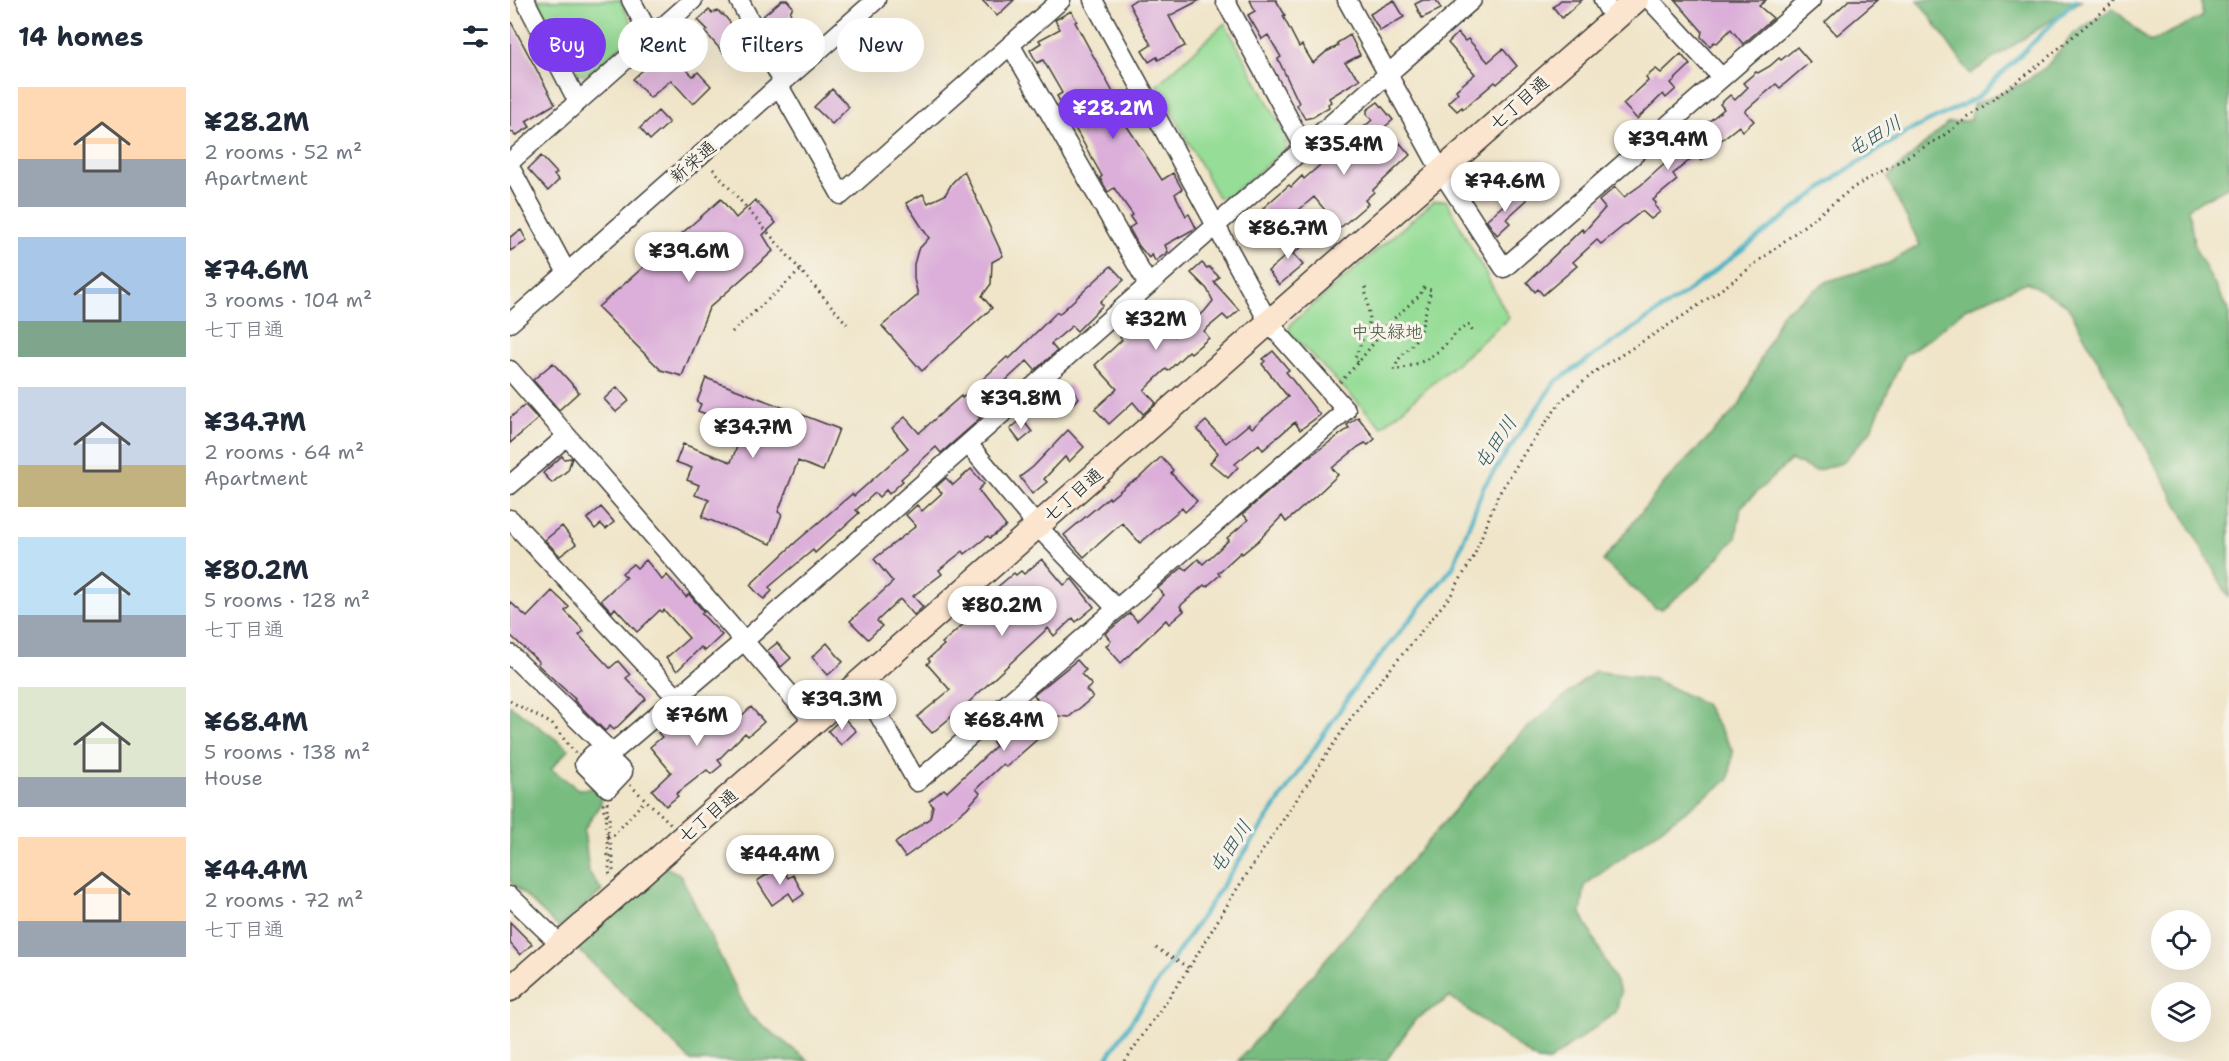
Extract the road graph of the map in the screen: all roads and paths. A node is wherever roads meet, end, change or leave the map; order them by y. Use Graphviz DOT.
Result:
graph roads {
  1 [pos="525,0"];
  2 [pos="631,0"];
  3 [pos="693,0"];
  4 [pos="739,0"];
  5 [pos="876,0"];
  6 [pos="1061,0"];
  7 [pos="1093,0"];
  8 [pos="1225,0"];
  9 [pos="1347,0"];
  10 [pos="1636,0"];
  11 [pos="1650,0"];
  12 [pos="1811,0"];
  13 [pos="2117,0"];
  14 [pos="1471,1"];
  15 [pos="1608,9"];
  16 [pos="640,18"];
  17 [pos="673,18"];
  18 [pos="1011,46"];
  19 [pos="618,67"];
  20 [pos="1388,74"];
  21 [pos="1722,78"];
  22 [pos="781,84"];
  23 [pos="578,102"];
  24 [pos="1304,147"];
  25 [pos="510,162"];
  26 [pos="510,167"];
  27 [pos="713,170"];
  28 [pos="1441,171"];
  29 [pos="1216,225"];
  30 [pos="801,270"];
  31 [pos="567,273"];
  32 [pos="1148,284"];
  33 [pos="1365,287"];
  34 [pos="1269,322"];
  35 [pos="510,324"];
  36 [pos="848,324"];
  37 [pos="732,332"];
  38 [pos="1473,332"];
  39 [pos="1358,363"];
  40 [pos="510,370"];
  41 [pos="1337,386"];
  42 [pos="567,436"];
  43 [pos="968,444"];
  44 [pos="510,485"];
  45 [pos="510,519"];
  46 [pos="1038,527"];
  47 [pos="1117,609"];
  48 [pos="744,641"];
  49 [pos="510,654"];
  50 [pos="860,682"];
  51 [pos="677,698"];
  52 [pos="510,701"];
  53 [pos="814,722"];
  54 [pos="585,762"];
  55 [pos="604,784"];
  56 [pos="676,829"];
  57 [pos="607,835"];
  58 [pos="610,876"];
  59 [pos="510,896"];
  60 [pos="561,945"];
  61 [pos="1156,948"];
  62 [pos="1189,968"];
  63 [pos="510,989"];
  64 [pos="1125,1061"];
  1 -- 23 [label="street"];
  2 -- 16 [label="street"];
  3 -- 17 [label="street"];
  4 -- 22 [label="street"];
  5 -- 22 [label="street, 新栄通"];
  6 -- 18 [label="street"];
  7 -- 29 [label="street"];
  8 -- 24 [label="street"];
  9 -- 20 [label="street"];
  10 -- 15 [label="street, 七丁目通"];
  11 -- 21 [label="street"];
  12 -- 21 [label="street"];
  13 -- 62 [label="path"];
  14 -- 20 [label="street"];
  15 -- 28 [label="street, 七丁目通"];
  18 -- 22 [label="street"];
  18 -- 32 [label="street"];
  19 -- 23 [label="street"];
  20 -- 24 [label="street"];
  20 -- 28 [label="street"];
  21 -- 28 [label="street"];
  22 -- 31 [label="street, 新栄通"];
  23 -- 25 [label="street"];
  24 -- 29 [label="street"];
  26 -- 31 [label="street"];
  27 -- 30 [label="path"];
  28 -- 34 [label="street, 七丁目通"];
  29 -- 32 [label="street"];
  29 -- 34 [label="street"];
  30 -- 36 [label="path"];
  30 -- 37 [label="path"];
  31 -- 35 [label="street, 新栄通"];
  32 -- 43 [label="street"];
  33 -- 39 [label="path"];
  34 -- 46 [label="street, 七丁目通"];
  34 -- 47 [label="street"];
  38 -- 39 [label="path"];
  39 -- 41 [label="path"];
  40 -- 42 [label="street"];
  42 -- 44 [label="street"];
  42 -- 48 [label="street"];
  43 -- 46 [label="street"];
  43 -- 48 [label="street"];
  45 -- 51 [label="street"];
  46 -- 47 [label="street"];
  46 -- 50 [label="street, 七丁目通"];
  47 -- 50 [label="street"];
  48 -- 51 [label="street"];
  48 -- 53 [label="street"];
  49 -- 51 [label="street"];
  50 -- 53 [label="street, 七丁目通"];
  52 -- 54 [label="path"];
  53 -- 60 [label="street, 七丁目通"];
  54 -- 55 [label="street"];
  55 -- 57 [label="path"];
  56 -- 57 [label="path"];
  57 -- 58 [label="path"];
  59 -- 60 [label="street"];
  60 -- 63 [label="street, 七丁目通"];
  61 -- 62 [label="path"];
  62 -- 64 [label="path"];
}
